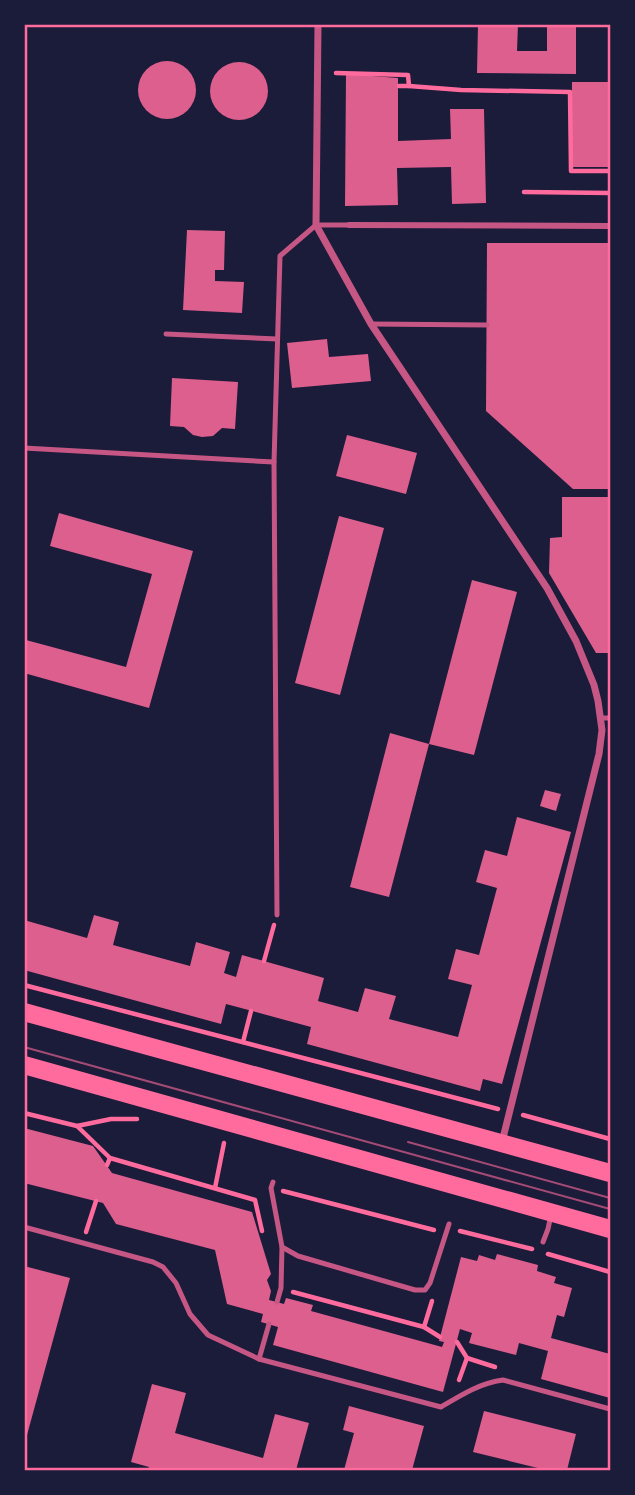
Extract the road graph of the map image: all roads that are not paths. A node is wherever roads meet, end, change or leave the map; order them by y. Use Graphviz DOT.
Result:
graph roads {
  1 [pos="318,24"];
  2 [pos="316,225"];
  3 [pos="349,226"];
  4 [pos="611,226"];
  5 [pos="372,324"];
  6 [pos="487,325"];
  7 [pos="166,334"];
  8 [pos="277,338"];
  9 [pos="24,448"];
  10 [pos="274,462"];
  11 [pos="601,718"];
  12 [pos="611,718"];
  13 [pos="277,915"];
  14 [pos="24,1012"];
  15 [pos="24,1065"];
  16 [pos="502,1143"];
  17 [pos="611,1173"];
  18 [pos="272,1185"];
  19 [pos="551,1212"];
  20 [pos="449,1224"];
  21 [pos="24,1227"];
  22 [pos="611,1229"];
  23 [pos="542,1242"];
  24 [pos="282,1247"];
  25 [pos="276,1302"];
  26 [pos="269,1324"];
  27 [pos="258,1359"];
  28 [pos="611,1409"];
  1 -- 2 [label="street"];
  2 -- 3 [label="lane"];
  2 -- 5 [label="street"];
  2 -- 8 [label="lane"];
  3 -- 4 [label="street"];
  5 -- 6 [label="lane"];
  5 -- 11 [label="street"];
  7 -- 8 [label="lane"];
  8 -- 10 [label="lane"];
  9 -- 10 [label="lane"];
  10 -- 13 [label="lane"];
  11 -- 12 [label="lane"];
  11 -- 16 [label="street"];
  14 -- 16 [label="main road"];
  15 -- 19 [label="main road"];
  16 -- 17 [label="main road"];
  18 -- 24 [label="lane"];
  19 -- 22 [label="main road"];
  19 -- 23 [label="lane"];
  20 -- 24 [label="lane"];
  21 -- 27 [label="lane"];
  24 -- 25 [label="lane"];
  26 -- 27 [label="lane"];
  27 -- 28 [label="lane"];
}
